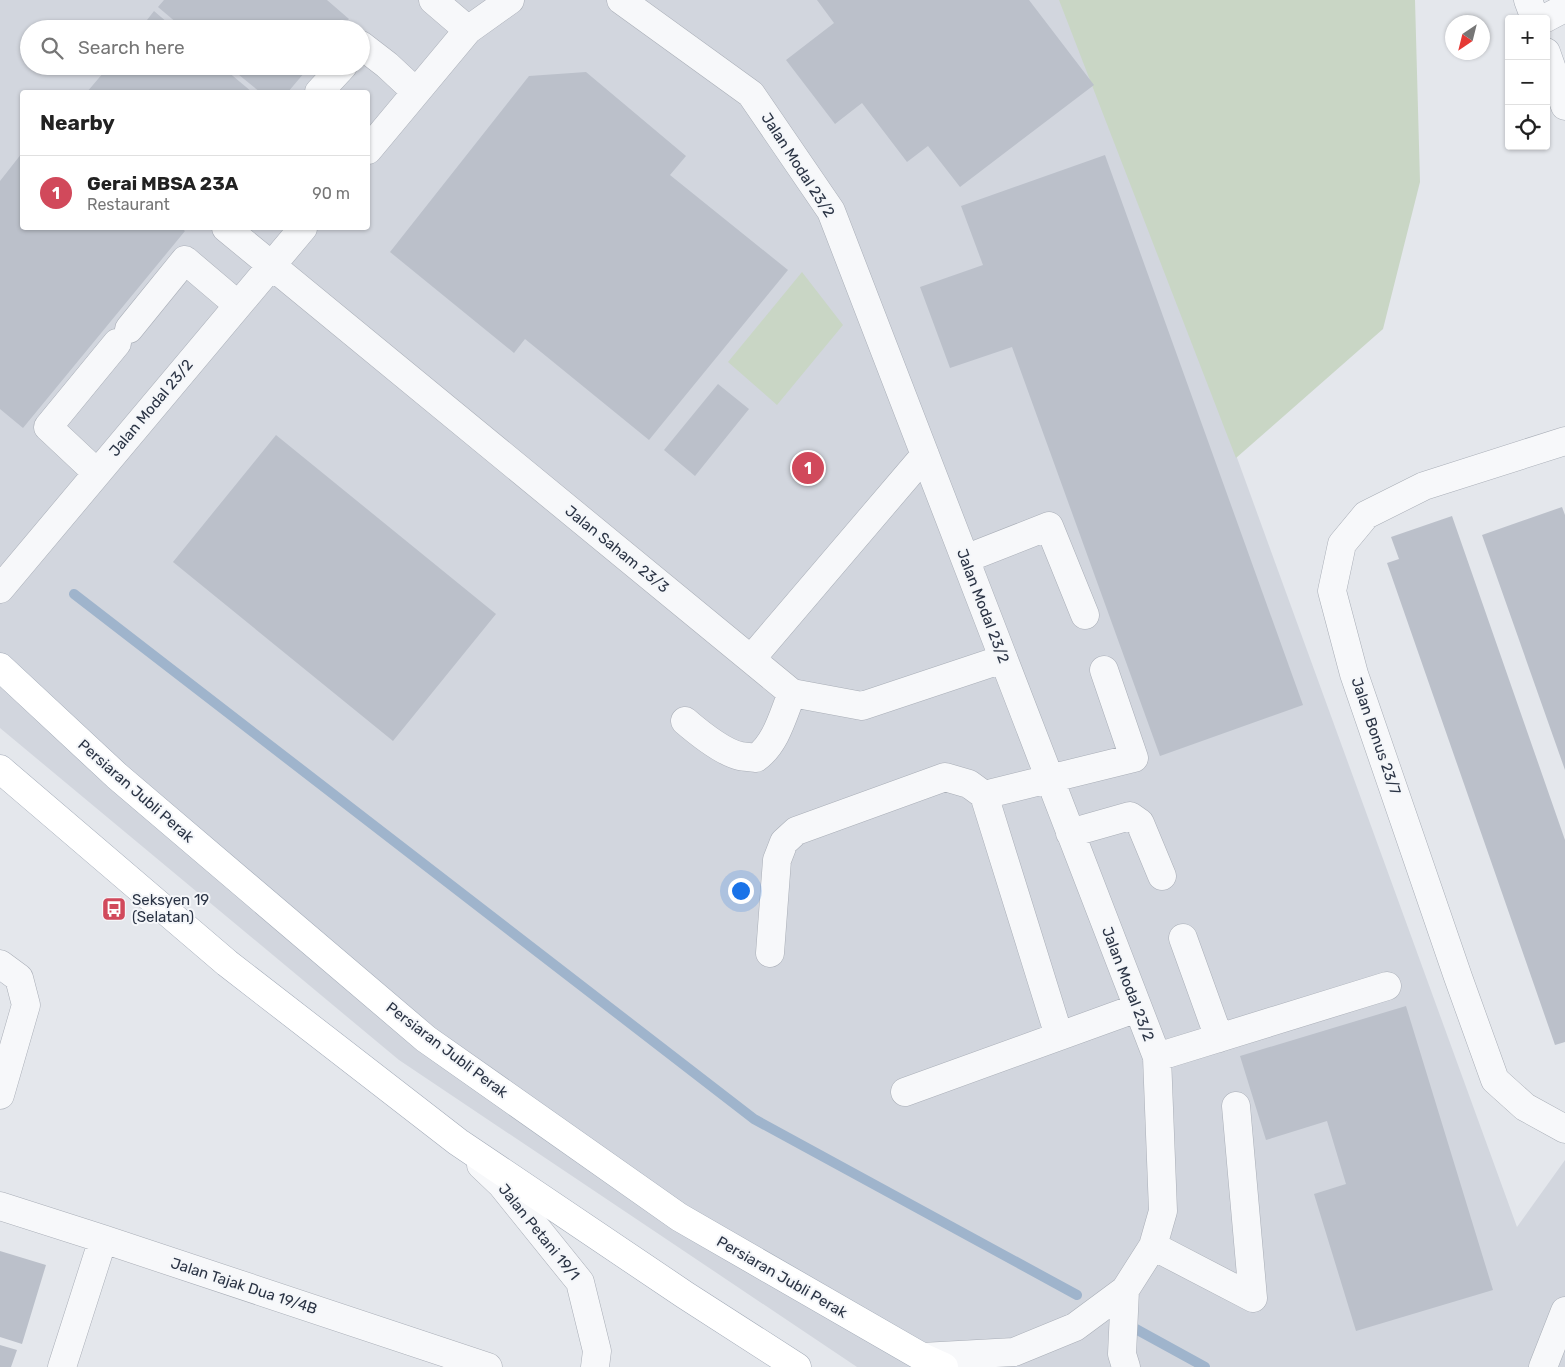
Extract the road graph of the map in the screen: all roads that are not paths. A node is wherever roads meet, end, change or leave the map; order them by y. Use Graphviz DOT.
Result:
graph roads {
  1 [pos="433,0"];
  2 [pos="510,0"];
  3 [pos="621,0"];
  4 [pos="1528,0"];
  5 [pos="1565,8"];
  6 [pos="1534,15"];
  7 [pos="1550,16"];
  8 [pos="468,30"];
  9 [pos="370,52"];
  10 [pos="1549,60"];
  11 [pos="334,75"];
  12 [pos="321,90"];
  13 [pos="416,92"];
  14 [pos="1565,106"];
  15 [pos="370,148"];
  16 [pos="228,230"];
  17 [pos="301,230"];
  18 [pos="272,265"];
  19 [pos="238,305"];
  20 [pos="1565,441"];
  21 [pos="925,455"];
  22 [pos="97,473"];
  23 [pos="965,559"];
  24 [pos="0,589"];
  25 [pos="1085,615"];
  26 [pos="751,659"];
  27 [pos="1004,659"];
  28 [pos="0,666"];
  29 [pos="1104,670"];
  30 [pos="792,693"];
  31 [pos="685,721"];
  32 [pos="0,769"];
  33 [pos="1049,778"];
  34 [pos="984,795"];
  35 [pos="1070,833"];
  36 [pos="1162,876"];
  37 [pos="1183,938"];
  38 [pos="770,953"];
  39 [pos="0,964"];
  40 [pos="1387,986"];
  41 [pos="1137,1008"];
  42 [pos="1059,1036"];
  43 [pos="1219,1038"];
  44 [pos="1157,1058"];
  45 [pos="905,1092"];
  46 [pos="0,1095"];
  47 [pos="1236,1106"];
  48 [pos="1565,1128"];
  49 [pos="458,1142"];
  50 [pos="0,1206"];
  51 [pos="103,1238"];
  52 [pos="1153,1246"];
  53 [pos="1125,1290"];
  54 [pos="1565,1311"];
  55 [pos="933,1362"];
  56 [pos="1548,1362"];
  57 [pos="62,1367"];
  58 [pos="488,1367"];
  59 [pos="595,1367"];
  60 [pos="797,1367"];
  61 [pos="1126,1367"];
  1 -- 8 [label="street"];
  2 -- 8 [label="street"];
  3 -- 21 [label="street, Jalan Modal 23/2"];
  4 -- 6 [label="street"];
  5 -- 7 [label="street"];
  8 -- 13 [label="street"];
  9 -- 13 [label="street"];
  10 -- 14 [label="street"];
  11 -- 12 [label="street"];
  13 -- 15 [label="street"];
  16 -- 18 [label="street, Jalan Saham 23/3"];
  17 -- 18 [label="street, Jalan Modal 23/2"];
  18 -- 19 [label="street, Jalan Modal 23/2"];
  18 -- 26 [label="street, Jalan Saham 23/3"];
  19 -- 22 [label="street, Jalan Modal 23/2"];
  19 -- 22 [label="street"];
  20 -- 48 [label="street, Jalan Bonus 23/7"];
  21 -- 23 [label="street, Jalan Modal 23/2"];
  21 -- 26 [label="street"];
  22 -- 24 [label="street, Jalan Modal 23/2"];
  23 -- 25 [label="street"];
  23 -- 27 [label="street, Jalan Modal 23/2"];
  26 -- 30 [label="street, Jalan Saham 23/3"];
  27 -- 30 [label="street, Jalan Saham 23/3"];
  27 -- 33 [label="street, Jalan Modal 23/2"];
  28 -- 55 [label="main road, Persiaran Jubli Perak"];
  29 -- 33 [label="street"];
  30 -- 31 [label="street"];
  32 -- 49 [label="main road"];
  33 -- 34 [label="street"];
  33 -- 35 [label="street, Jalan Modal 23/2"];
  34 -- 38 [label="street"];
  34 -- 42 [label="street"];
  35 -- 36 [label="street"];
  35 -- 41 [label="street, Jalan Modal 23/2"];
  37 -- 43 [label="street"];
  39 -- 46 [label="street"];
  40 -- 43 [label="street"];
  41 -- 42 [label="street"];
  41 -- 44 [label="street, Jalan Modal 23/2"];
  42 -- 45 [label="street"];
  43 -- 44 [label="street"];
  44 -- 52 [label="street, Jalan Modal 23/2"];
  47 -- 52 [label="street"];
  49 -- 59 [label="street, Jalan Petani 19/1"];
  49 -- 60 [label="main road"];
  50 -- 51 [label="street, Jalan Tajak Dua 19/4B"];
  51 -- 57 [label="street"];
  51 -- 58 [label="street, Jalan Tajak Dua 19/4B"];
  52 -- 53 [label="street, Jalan Modal 23/2"];
  53 -- 55 [label="street, Jalan Modal 23/2"];
  53 -- 61 [label="street, Jalan Modal 23/2"];
  54 -- 56 [label="street"];
}
